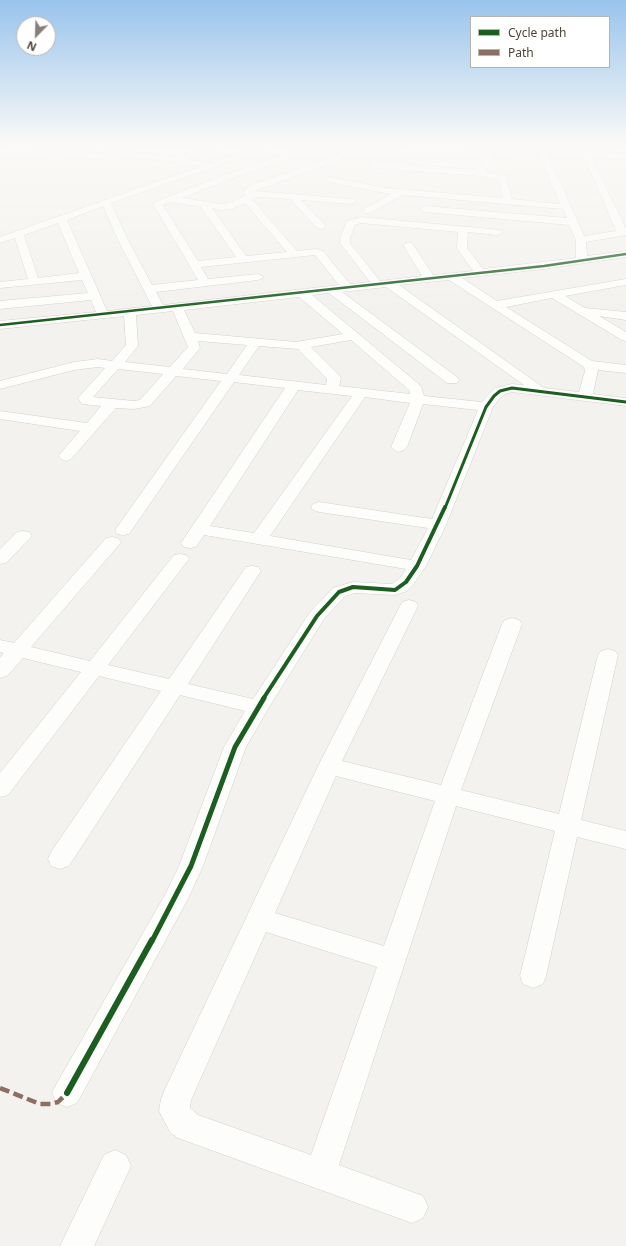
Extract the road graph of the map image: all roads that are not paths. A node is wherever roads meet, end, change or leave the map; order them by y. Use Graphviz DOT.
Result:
graph roads {
  1 [pos="111,200"];
  2 [pos="167,200"];
  3 [pos="178,200"];
  4 [pos="241,200"];
  5 [pos="252,200"];
  6 [pos="293,200"];
  7 [pos="338,200"];
  8 [pos="387,200"];
  9 [pos="437,200"];
  10 [pos="487,200"];
  11 [pos="564,200"];
  12 [pos="607,200"];
  13 [pos="351,201"];
  14 [pos="106,202"];
  15 [pos="508,202"];
  16 [pos="204,204"];
  17 [pos="567,207"];
  18 [pos="425,209"];
  19 [pos="367,211"];
  20 [pos="626,215"];
  21 [pos="614,216"];
  22 [pos="61,218"];
  23 [pos="411,219"];
  24 [pos="574,222"];
  25 [pos="321,226"];
  26 [pos="463,229"];
  27 [pos="497,232"];
  28 [pos="18,233"];
  29 [pos="624,233"];
  30 [pos="0,240"];
  31 [pos="581,240"];
  32 [pos="408,245"];
  33 [pos="294,254"];
  34 [pos="626,254"];
  35 [pos="243,259"];
  36 [pos="582,261"];
  37 [pos="194,265"];
  38 [pos="480,273"];
  39 [pos="86,276"];
  40 [pos="450,276"];
  41 [pos="258,277"];
  42 [pos="429,278"];
  43 [pos="34,281"];
  44 [pos="626,282"];
  45 [pos="205,283"];
  46 [pos="383,283"];
  47 [pos="0,285"];
  48 [pos="346,287"];
  49 [pos="148,289"];
  50 [pos="331,289"];
  51 [pos="301,292"];
  52 [pos="553,294"];
  53 [pos="94,296"];
  54 [pos="0,305"];
  55 [pos="495,305"];
  56 [pos="177,307"];
  57 [pos="159,309"];
  58 [pos="580,310"];
  59 [pos="130,312"];
  60 [pos="103,315"];
  61 [pos="626,316"];
  62 [pos="0,325"];
  63 [pos="190,336"];
  64 [pos="353,336"];
  65 [pos="626,337"];
  66 [pos="255,343"];
  67 [pos="302,346"];
  68 [pos="117,365"];
  69 [pos="589,365"];
  70 [pos="626,369"];
  71 [pos="175,371"];
  72 [pos="231,377"];
  73 [pos="452,380"];
  74 [pos="0,385"];
  75 [pos="294,385"];
  76 [pos="331,389"];
  77 [pos="540,391"];
  78 [pos="360,393"];
  79 [pos="585,397"];
  80 [pos="418,399"];
  81 [pos="626,402"];
  82 [pos="112,403"];
  83 [pos="486,407"];
  84 [pos="0,415"];
  85 [pos="90,428"];
  86 [pos="399,447"];
  87 [pos="66,456"];
  88 [pos="319,507"];
  89 [pos="438,525"];
  90 [pos="23,536"];
  91 [pos="259,540"];
  92 [pos="190,544"];
  93 [pos="0,559"];
  94 [pos="417,566"];
  95 [pos="252,572"];
  96 [pos="408,606"];
  97 [pos="512,624"];
  98 [pos="9,648"];
  99 [pos="608,655"];
  100 [pos="94,668"];
  101 [pos="0,671"];
  102 [pos="175,687"];
  103 [pos="258,707"];
  104 [pos="329,766"];
  105 [pos="0,788"];
  106 [pos="448,796"];
  107 [pos="567,825"];
  108 [pos="626,840"];
  109 [pos="60,859"];
  110 [pos="259,919"];
  111 [pos="392,960"];
  112 [pos="533,976"];
  113 [pos="67,1093"];
  114 [pos="115,1166"];
  115 [pos="320,1174"];
  116 [pos="412,1207"];
  117 [pos="77,1246"];
  1 -- 14 [label="street"];
  2 -- 37 [label="street"];
  3 -- 16 [label="street"];
  4 -- 16 [label="street"];
  5 -- 33 [label="street"];
  6 -- 25 [label="street"];
  7 -- 13 [label="street"];
  8 -- 19 [label="street"];
  9 -- 18 [label="street"];
  10 -- 15 [label="street"];
  11 -- 17 [label="street"];
  12 -- 21 [label="street"];
  14 -- 22 [label="street"];
  14 -- 49 [label="street"];
  15 -- 17 [label="street"];
  16 -- 35 [label="street"];
  17 -- 24 [label="street"];
  18 -- 23 [label="street"];
  18 -- 24 [label="street"];
  20 -- 21 [label="street"];
  21 -- 29 [label="street"];
  22 -- 28 [label="street"];
  22 -- 39 [label="street"];
  24 -- 31 [label="street"];
  26 -- 27 [label="street"];
  26 -- 38 [label="street"];
  26 -- 46 [label="street"];
  28 -- 30 [label="street"];
  28 -- 43 [label="street"];
  29 -- 31 [label="street"];
  31 -- 36 [label="street"];
  32 -- 42 [label="street"];
  33 -- 35 [label="street"];
  33 -- 48 [label="street"];
  34 -- 36 [label="street"];
  35 -- 37 [label="street"];
  36 -- 38 [label="street"];
  37 -- 45 [label="street"];
  38 -- 40 [label="street"];
  39 -- 43 [label="street"];
  39 -- 53 [label="street"];
  40 -- 42 [label="street"];
  40 -- 55 [label="street"];
  41 -- 45 [label="street"];
  42 -- 46 [label="street"];
  43 -- 47 [label="street"];
  44 -- 52 [label="street"];
  45 -- 49 [label="street"];
  46 -- 48 [label="street"];
  46 -- 77 [label="street"];
  48 -- 50 [label="street"];
  49 -- 57 [label="street"];
  50 -- 51 [label="street"];
  50 -- 73 [label="street"];
  51 -- 56 [label="street"];
  51 -- 64 [label="street"];
  52 -- 55 [label="street"];
  52 -- 58 [label="street"];
  53 -- 54 [label="street"];
  53 -- 60 [label="street"];
  55 -- 69 [label="street"];
  56 -- 57 [label="street"];
  56 -- 63 [label="street"];
  57 -- 59 [label="street"];
  58 -- 61 [label="street"];
  58 -- 65 [label="street"];
  59 -- 60 [label="street"];
  59 -- 68 [label="street"];
  60 -- 62 [label="street"];
  63 -- 66 [label="street"];
  63 -- 71 [label="street"];
  64 -- 67 [label="street"];
  64 -- 80 [label="street"];
  66 -- 67 [label="street"];
  66 -- 72 [label="street"];
  67 -- 76 [label="street"];
  68 -- 71 [label="street"];
  68 -- 74 [label="street"];
  68 -- 82 [label="street"];
  69 -- 70 [label="street"];
  69 -- 79 [label="street"];
  71 -- 72 [label="street"];
  71 -- 82 [label="street"];
  72 -- 75 [label="street"];
  72 -- 98 [label="street"];
  75 -- 76 [label="street"];
  75 -- 92 [label="street"];
  76 -- 78 [label="street"];
  77 -- 79 [label="street"];
  77 -- 83 [label="street"];
  78 -- 80 [label="street"];
  78 -- 91 [label="street"];
  79 -- 81 [label="street"];
  80 -- 83 [label="street"];
  80 -- 86 [label="street"];
  82 -- 85 [label="street"];
  83 -- 89 [label="street"];
  84 -- 85 [label="street"];
  85 -- 87 [label="street"];
  88 -- 89 [label="street"];
  89 -- 94 [label="street"];
  90 -- 93 [label="street"];
  91 -- 92 [label="street"];
  91 -- 94 [label="street"];
  92 -- 100 [label="street"];
  94 -- 103 [label="street"];
  95 -- 102 [label="street"];
  96 -- 104 [label="street"];
  97 -- 106 [label="street"];
  98 -- 100 [label="street"];
  98 -- 101 [label="street"];
  99 -- 107 [label="street"];
  100 -- 102 [label="street"];
  100 -- 105 [label="street"];
  102 -- 103 [label="street"];
  102 -- 109 [label="street"];
  103 -- 113 [label="street"];
  104 -- 106 [label="street"];
  104 -- 110 [label="street"];
  106 -- 107 [label="street"];
  106 -- 111 [label="street"];
  107 -- 108 [label="street"];
  107 -- 112 [label="street"];
  110 -- 111 [label="street"];
  110 -- 115 [label="street"];
  111 -- 115 [label="street"];
  114 -- 117 [label="street"];
  115 -- 116 [label="street"];
}
